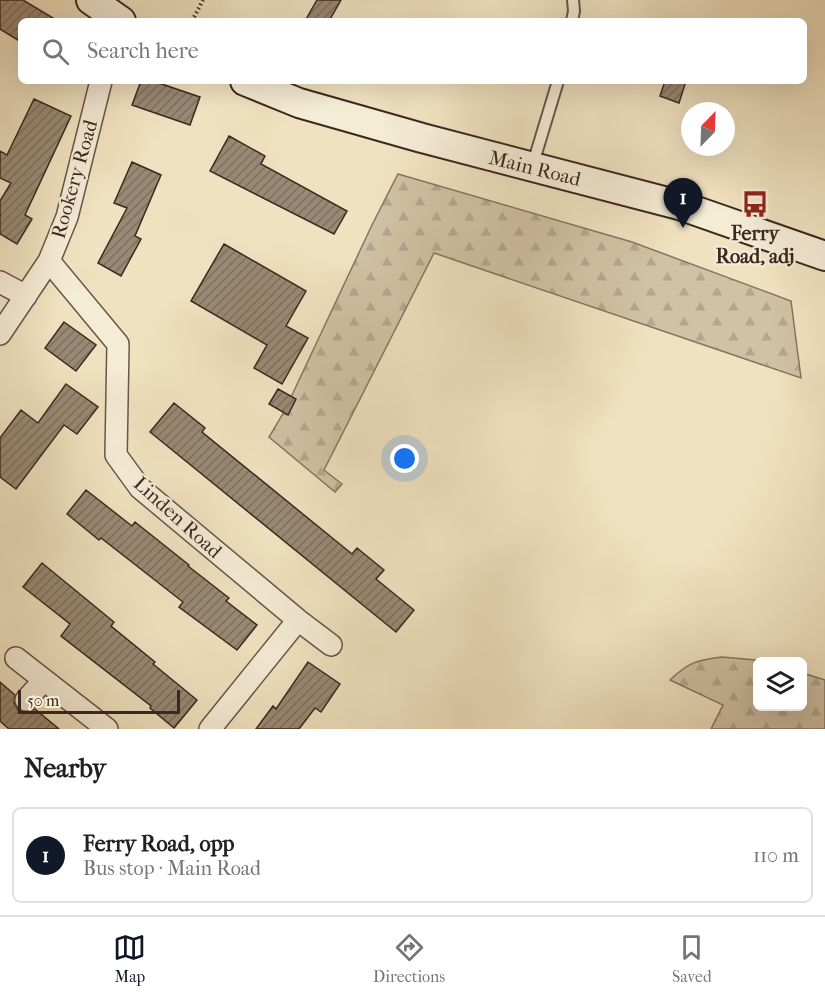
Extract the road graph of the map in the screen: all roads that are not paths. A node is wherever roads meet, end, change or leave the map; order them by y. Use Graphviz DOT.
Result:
graph roads {
  1 [pos="92,0"];
  2 [pos="573,0"];
  3 [pos="117,18"];
  4 [pos="573,18"];
  5 [pos="100,84"];
  6 [pos="252,84"];
  7 [pos="557,84"];
  8 [pos="532,167"];
  9 [pos="825,256"];
  10 [pos="49,261"];
  11 [pos="0,282"];
  12 [pos="26,296"];
  13 [pos="0,334"];
  14 [pos="298,620"];
  15 [pos="332,645"];
  16 [pos="16,658"];
  17 [pos="44,680"];
  18 [pos="26,700"];
  19 [pos="107,729"];
  20 [pos="210,729"];
  1 -- 3 [label="street"];
  2 -- 4 [label="lane"];
  5 -- 10 [label="street, Rookery Road"];
  6 -- 8 [label="street, Main Road"];
  7 -- 8 [label="lane"];
  8 -- 9 [label="street, Main Road"];
  10 -- 12 [label="street, Rookery Road"];
  10 -- 14 [label="street, Linden Road"];
  11 -- 12 [label="street"];
  12 -- 13 [label="street, Rookery Road"];
  14 -- 15 [label="street, Linden Road"];
  14 -- 20 [label="street"];
  16 -- 17 [label="street"];
  17 -- 18 [label="street"];
  17 -- 19 [label="street"];
}
